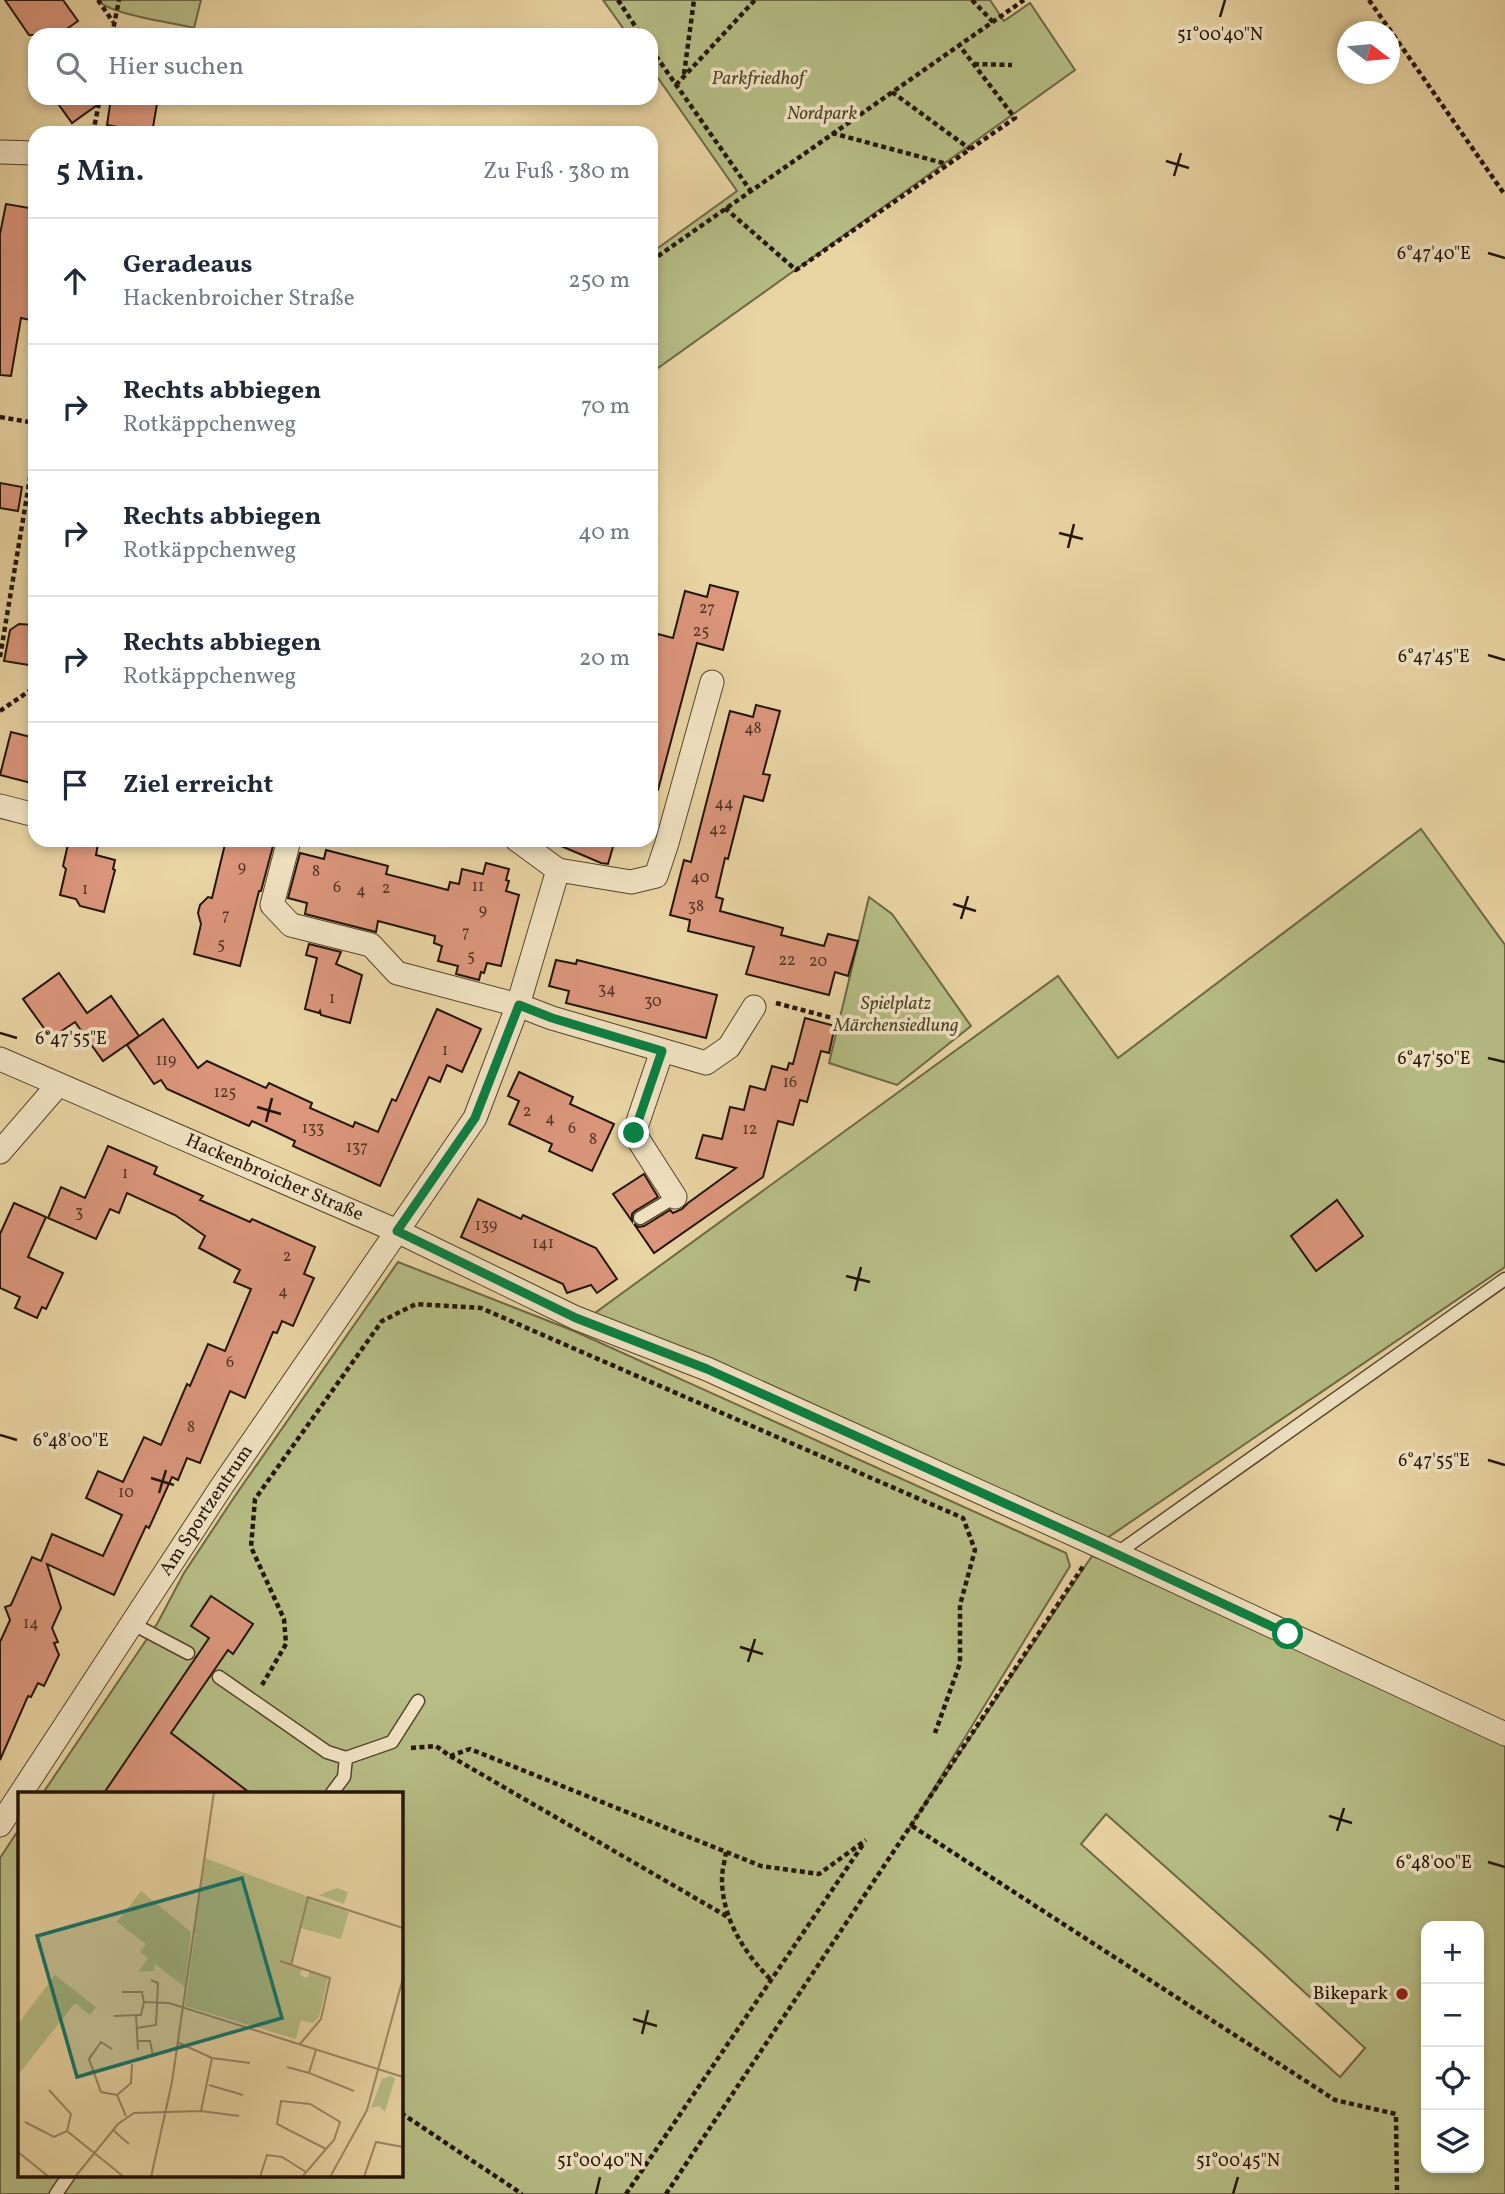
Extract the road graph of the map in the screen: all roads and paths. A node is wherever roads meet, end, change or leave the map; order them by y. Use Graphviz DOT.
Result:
graph roads {
  1 [pos="97,0"];
  2 [pos="118,0"];
  3 [pos="618,0"];
  4 [pos="694,0"];
  5 [pos="755,0"];
  6 [pos="972,0"];
  7 [pos="1024,0"];
  8 [pos="1369,0"];
  9 [pos="993,22"];
  10 [pos="114,23"];
  11 [pos="113,28"];
  12 [pos="636,28"];
  13 [pos="959,45"];
  14 [pos="658,59"];
  15 [pos="974,64"];
  16 [pos="1012,65"];
  17 [pos="684,75"];
  18 [pos="676,85"];
  19 [pos="891,92"];
  20 [pos="99,105"];
  21 [pos="94,126"];
  22 [pos="832,133"];
  23 [pos="971,149"];
  24 [pos="0,152"];
  25 [pos="28,153"];
  26 [pos="948,164"];
  27 [pos="750,190"];
  28 [pos="1505,195"];
  29 [pos="725,208"];
  30 [pos="658,256"];
  31 [pos="0,417"];
  32 [pos="28,422"];
  33 [pos="28,488"];
  34 [pos="0,593"];
  35 [pos="9,597"];
  36 [pos="0,657"];
  37 [pos="712,682"];
  38 [pos="28,692"];
  39 [pos="0,711"];
  40 [pos="0,806"];
  41 [pos="28,813"];
  42 [pos="287,847"];
  43 [pos="527,847"];
  44 [pos="558,870"];
  45 [pos="519,1005"];
  46 [pos="754,1007"];
  47 [pos="839,1020"];
  48 [pos="662,1051"];
  49 [pos="0,1059"];
  50 [pos="58,1085"];
  51 [pos="0,1152"];
  52 [pos="675,1197"];
  53 [pos="640,1218"];
  54 [pos="397,1231"];
  55 [pos="1505,1279"];
  56 [pos="1107,1550"];
  57 [pos="133,1624"];
  58 [pos="188,1653"];
  59 [pos="219,1677"];
  60 [pos="252,1701"];
  61 [pos="418,1701"];
  62 [pos="935,1733"];
  63 [pos="1505,1734"];
  64 [pos="412,1748"];
  65 [pos="450,1756"];
  66 [pos="346,1758"];
  67 [pos="22,1792"];
  68 [pos="333,1792"];
  69 [pos="18,1798"];
  70 [pos="0,1825"];
  71 [pos="912,1826"];
  72 [pos="726,1852"];
  73 [pos="728,1917"];
  74 [pos="772,1981"];
  75 [pos="402,2114"];
  76 [pos="68,2176"];
  77 [pos="56,2194"];
  78 [pos="522,2194"];
  79 [pos="626,2194"];
  80 [pos="666,2194"];
  81 [pos="1398,2194"];
  1 -- 10 [label="path"];
  2 -- 10 [label="path"];
  3 -- 12 [label="path"];
  4 -- 17 [label="path"];
  5 -- 17 [label="path"];
  6 -- 9 [label="path"];
  7 -- 9 [label="path"];
  8 -- 28 [label="path"];
  9 -- 13 [label="path"];
  10 -- 11 [label="path"];
  13 -- 15 [label="path"];
  13 -- 27 [label="path"];
  14 -- 18 [label="path"];
  15 -- 16 [label="path"];
  15 -- 23 [label="path"];
  17 -- 18 [label="path"];
  18 -- 27 [label="path"];
  19 -- 23 [label="path"];
  20 -- 21 [label="path"];
  22 -- 26 [label="path"];
  23 -- 26 [label="path"];
  24 -- 25 [label="street"];
  26 -- 29 [label="path"];
  27 -- 29 [label="path"];
  29 -- 30 [label="path"];
  31 -- 32 [label="path"];
  33 -- 35 [label="path"];
  34 -- 35 [label="path"];
  35 -- 36 [label="path"];
  37 -- 44 [label="street"];
  38 -- 39 [label="path"];
  40 -- 41 [label="street"];
  42 -- 45 [label="street"];
  43 -- 44 [label="street"];
  44 -- 45 [label="street, Am Sportzentrum"];
  45 -- 48 [label="street"];
  45 -- 54 [label="street, Am Sportzentrum"];
  46 -- 47 [label="path"];
  46 -- 48 [label="street"];
  48 -- 52 [label="street"];
  49 -- 50 [label="street, Hackenbroicher Straße"];
  50 -- 51 [label="street"];
  50 -- 54 [label="street, Hackenbroicher Straße"];
  52 -- 53 [label="lane"];
  54 -- 56 [label="street, Hackenbroicher Straße"];
  54 -- 57 [label="street, Am Sportzentrum"];
  55 -- 56 [label="lane"];
  56 -- 63 [label="street, Hackenbroicher Straße"];
  56 -- 71 [label="path"];
  57 -- 58 [label="lane"];
  57 -- 67 [label="street, Am Sportzentrum"];
  59 -- 60 [label="lane"];
  60 -- 62 [label="path"];
  60 -- 66 [label="lane"];
  61 -- 66 [label="lane"];
  64 -- 65 [label="path"];
  65 -- 72 [label="path"];
  65 -- 73 [label="path"];
  66 -- 68 [label="lane"];
  69 -- 70 [label="street, Am Sportzentrum"];
  71 -- 80 [label="path"];
  71 -- 81 [label="path"];
  72 -- 73 [label="path"];
  72 -- 74 [label="path"];
  73 -- 74 [label="path"];
  74 -- 79 [label="path"];
  75 -- 78 [label="path"];
  76 -- 77 [label="lane"];
}
